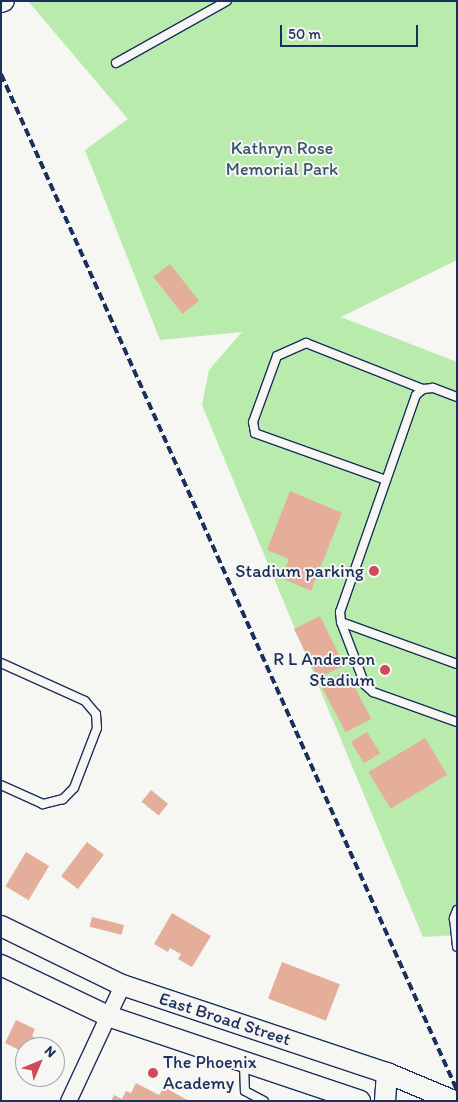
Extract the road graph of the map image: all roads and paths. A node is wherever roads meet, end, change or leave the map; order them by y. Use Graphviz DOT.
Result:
graph roads {
  1 [pos="228,1"];
  2 [pos="116,63"];
  3 [pos="423,389"];
  4 [pos="457,397"];
  5 [pos="386,480"];
  6 [pos="341,622"];
  7 [pos="1,663"];
  8 [pos="457,664"];
  9 [pos="457,722"];
  10 [pos="1,785"];
  11 [pos="457,910"];
  12 [pos="1,926"];
  13 [pos="457,947"];
  14 [pos="1,965"];
  15 [pos="122,985"];
  16 [pos="108,1016"];
  17 [pos="244,1062"];
  18 [pos="388,1074"];
  19 [pos="68,1101"];
  20 [pos="264,1101"];
  21 [pos="360,1101"];
  22 [pos="385,1101"];
  23 [pos="454,1101"];
  1 -- 2 [label="lane"];
  3 -- 4 [label="lane"];
  3 -- 5 [label="lane"];
  3 -- 5 [label="lane"];
  5 -- 6 [label="lane"];
  6 -- 8 [label="lane"];
  6 -- 9 [label="lane"];
  7 -- 10 [label="lane"];
  11 -- 13 [label="lane"];
  12 -- 15 [label="main road, East Broad Street"];
  14 -- 16 [label="main road, East Broad Street"];
  15 -- 16 [label="street"];
  15 -- 18 [label="main road, East Broad Street"];
  16 -- 17 [label="main road, East Broad Street"];
  16 -- 19 [label="street"];
  17 -- 20 [label="lane"];
  17 -- 21 [label="main road, East Broad Street"];
  18 -- 22 [label="main road"];
  18 -- 23 [label="main road, East Broad Street"];
}
